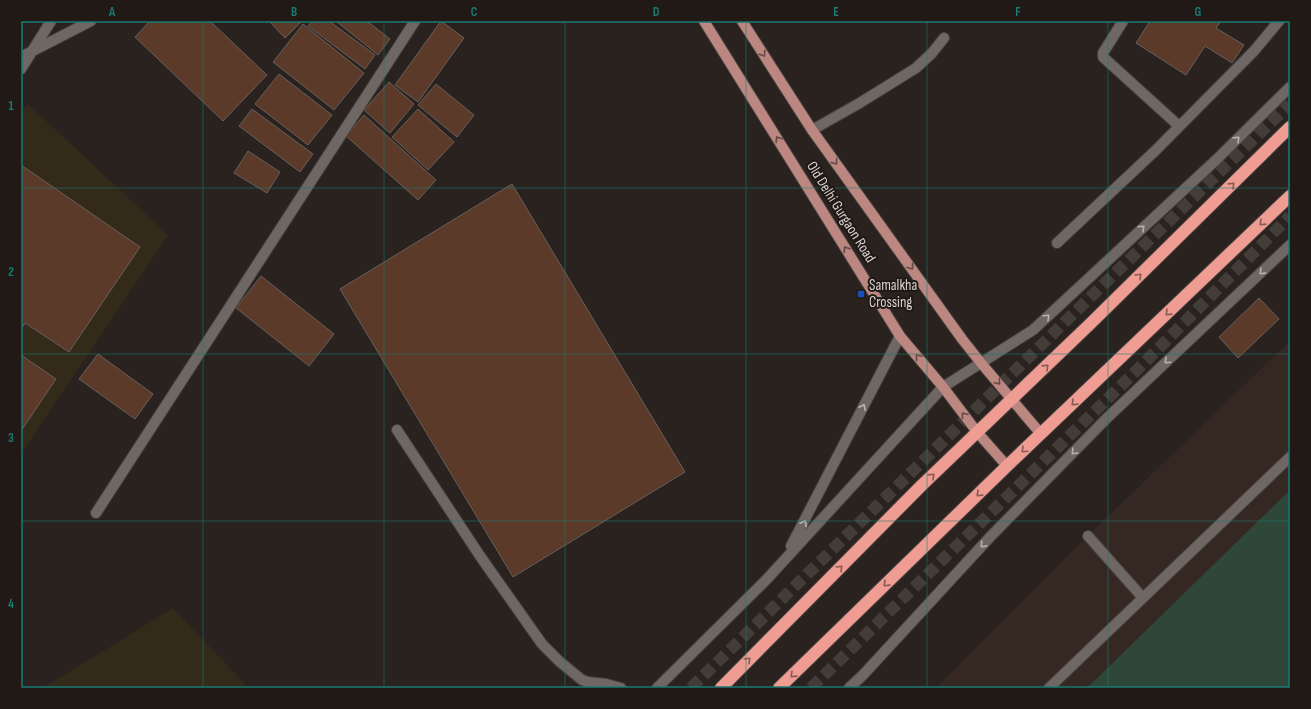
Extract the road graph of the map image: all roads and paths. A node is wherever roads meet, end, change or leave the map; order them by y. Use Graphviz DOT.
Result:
graph roads {
  1 [pos="51,21"];
  2 [pos="91,21"];
  3 [pos="415,21"];
  4 [pos="704,21"];
  5 [pos="742,21"];
  6 [pos="1123,21"];
  7 [pos="1279,21"];
  8 [pos="944,38"];
  9 [pos="33,50"];
  10 [pos="21,57"];
  11 [pos="21,69"];
  12 [pos="1290,87"];
  13 [pos="1179,126"];
  14 [pos="1290,127"];
  15 [pos="812,130"];
  16 [pos="1290,196"];
  17 [pos="1057,243"];
  18 [pos="1290,245"];
  19 [pos="900,336"];
  20 [pos="981,363"];
  21 [pos="943,387"];
  22 [pos="1012,399"];
  23 [pos="397,430"];
  24 [pos="977,432"];
  25 [pos="1041,434"];
  26 [pos="1290,457"];
  27 [pos="1007,466"];
  28 [pos="96,513"];
  29 [pos="1088,536"];
  30 [pos="767,578"];
  31 [pos="1143,598"];
  32 [pos="621,688"];
  33 [pos="657,688"];
  34 [pos="721,688"];
  35 [pos="779,688"];
  36 [pos="849,688"];
  37 [pos="1049,688"];
  1 -- 9 [label="street"];
  2 -- 9 [label="street"];
  3 -- 28 [label="street"];
  19 -- 4 [label="main road, Old Delhi Gurgaon Road, one-way"];
  5 -- 15 [label="main road, Old Delhi Gurgaon Road, one-way"];
  6 -- 13 [label="street"];
  7 -- 13 [label="street"];
  8 -- 15 [label="street"];
  9 -- 10 [label="street"];
  9 -- 11 [label="street"];
  20 -- 12 [label="street, one-way"];
  13 -- 17 [label="street"];
  22 -- 14 [label="highway, one-way"];
  15 -- 20 [label="main road, Old Delhi Gurgaon Road, one-way"];
  16 -- 25 [label="highway, one-way"];
  18 -- 36 [label="street, one-way"];
  21 -- 19 [label="main road, Old Delhi Gurgaon Road, one-way"];
  30 -- 19 [label="street, one-way"];
  20 -- 21 [label="street"];
  20 -- 22 [label="main road, Old Delhi Gurgaon Road, one-way"];
  24 -- 21 [label="main road, Old Delhi Gurgaon Road, one-way"];
  21 -- 30 [label="street"];
  22 -- 24 [label="highway"];
  22 -- 25 [label="main road, Old Delhi Gurgaon Road"];
  23 -- 32 [label="street"];
  24 -- 27 [label="main road, Old Delhi Gurgaon Road"];
  34 -- 24 [label="highway, one-way"];
  25 -- 27 [label="highway, one-way"];
  26 -- 31 [label="street"];
  27 -- 35 [label="highway, one-way"];
  29 -- 31 [label="street"];
  30 -- 33 [label="street"];
  31 -- 37 [label="street"];
}
